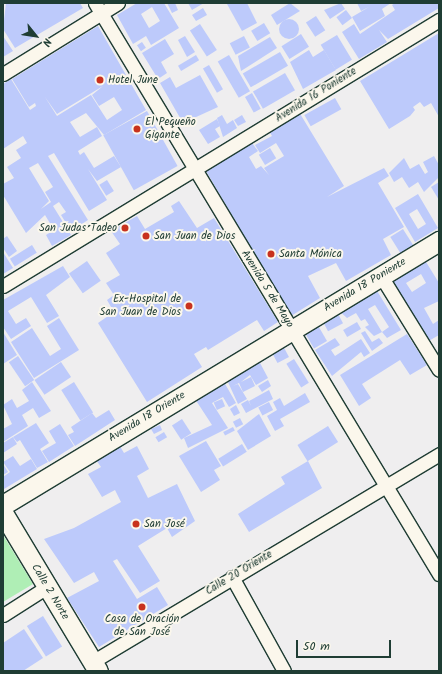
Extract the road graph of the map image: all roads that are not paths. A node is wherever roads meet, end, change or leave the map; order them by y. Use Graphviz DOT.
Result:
graph roads {
  1 [pos="118,3"];
  2 [pos="98,8"];
  3 [pos="439,20"];
  4 [pos="3,74"];
  5 [pos="193,170"];
  6 [pos="439,241"];
  7 [pos="381,276"];
  8 [pos="3,286"];
  9 [pos="291,329"];
  10 [pos="439,370"];
  11 [pos="439,454"];
  12 [pos="386,486"];
  13 [pos="3,505"];
  14 [pos="3,514"];
  15 [pos="439,574"];
  16 [pos="232,577"];
  17 [pos="47,587"];
  18 [pos="3,614"];
  19 [pos="95,667"];
  20 [pos="284,671"];
  1 -- 2 [label="street"];
  2 -- 4 [label="street"];
  2 -- 5 [label="street, Avenida 5 de Mayo"];
  3 -- 5 [label="street, Avenida 16 Poniente"];
  5 -- 8 [label="street, Avenida 16 Poniente"];
  5 -- 9 [label="street, Avenida 5 de Mayo"];
  6 -- 7 [label="street, Avenida 18 Poniente"];
  7 -- 9 [label="street, Avenida 18 Poniente"];
  7 -- 10 [label="street"];
  9 -- 12 [label="street, Avenida 5 de Mayo"];
  9 -- 13 [label="street, Avenida 18 Oriente"];
  11 -- 12 [label="street, Calle 20 Oriente"];
  12 -- 15 [label="street, Avenida 5 de Mayo"];
  12 -- 16 [label="street, Calle 20 Oriente"];
  14 -- 17 [label="street, Calle 2 Norte"];
  16 -- 19 [label="street, Calle 20 Oriente"];
  16 -- 20 [label="street"];
  17 -- 18 [label="street"];
  17 -- 19 [label="street, Calle 2 Norte"];
}
